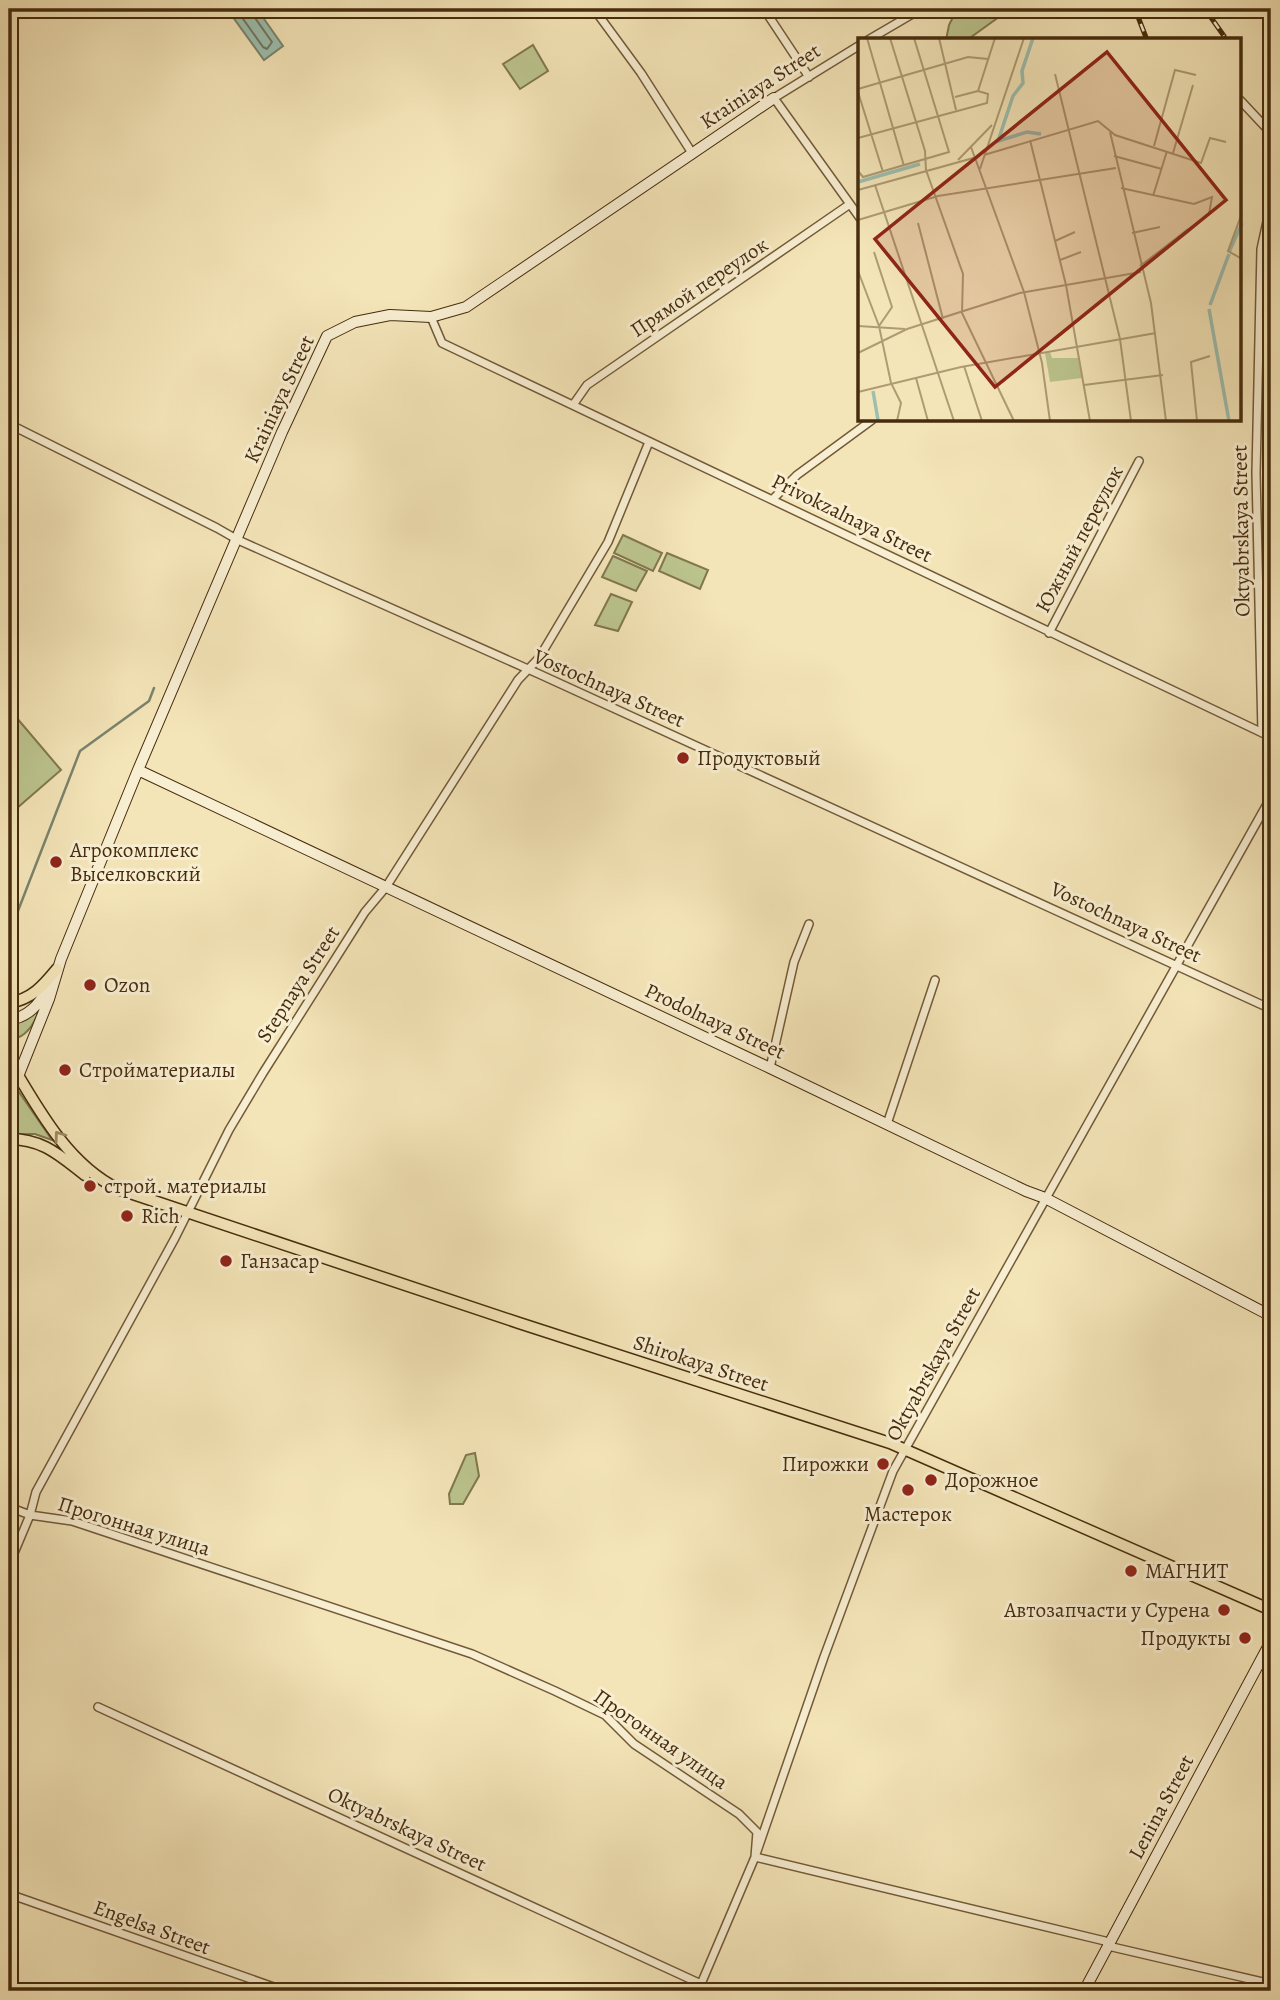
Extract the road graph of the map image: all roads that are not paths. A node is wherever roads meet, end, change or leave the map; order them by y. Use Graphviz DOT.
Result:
graph roads {
  1 [pos="594,9"];
  2 [pos="764,9"];
  3 [pos="921,9"];
  4 [pos="871,38"];
  5 [pos="858,46"];
  6 [pos="809,77"];
  7 [pos="774,98"];
  8 [pos="1242,102"];
  9 [pos="1271,133"];
  10 [pos="692,153"];
  11 [pos="1271,203"];
  12 [pos="850,204"];
  13 [pos="858,215"];
  14 [pos="430,317"];
  15 [pos="573,405"];
  16 [pos="869,422"];
  17 [pos="9,424"];
  18 [pos="649,442"];
  19 [pos="1139,461"];
  20 [pos="773,499"];
  21 [pos="238,540"];
  22 [pos="1049,633"];
  23 [pos="528,670"];
  24 [pos="1262,733"];
  25 [pos="1271,737"];
  26 [pos="138,770"];
  27 [pos="1271,797"];
  28 [pos="386,887"];
  29 [pos="809,924"];
  30 [pos="1177,965"];
  31 [pos="57,969"];
  32 [pos="935,980"];
  33 [pos="9,1003"];
  34 [pos="1271,1009"];
  35 [pos="9,1020"];
  36 [pos="9,1060"];
  37 [pos="770,1068"];
  38 [pos="19,1077"];
  39 [pos="9,1099"];
  40 [pos="887,1124"];
  41 [pos="12,1140"];
  42 [pos="107,1183"];
  43 [pos="1045,1198"];
  44 [pos="187,1212"];
  45 [pos="1271,1316"];
  46 [pos="905,1449"];
  47 [pos="9,1507"];
  48 [pos="30,1515"];
  49 [pos="9,1565"];
  50 [pos="1271,1610"];
  51 [pos="1271,1641"];
  52 [pos="98,1707"];
  53 [pos="755,1857"];
  54 [pos="9,1894"];
  55 [pos="1108,1947"];
  56 [pos="1271,1984"];
  57 [pos="700,1987"];
  58 [pos="285,1991"];
  59 [pos="1084,1991"];
  1 -- 10 [label="street"];
  2 -- 6 [label="street"];
  3 -- 4 [label="street"];
  5 -- 6 [label="street, Krainiaya Street"];
  6 -- 7 [label="street, Krainiaya Street"];
  7 -- 10 [label="street, Krainiaya Street"];
  7 -- 12 [label="street"];
  8 -- 9 [label="street"];
  10 -- 14 [label="street, Krainiaya Street"];
  11 -- 24 [label="street, Oktyabrskaya Street"];
  12 -- 13 [label="street"];
  12 -- 15 [label="street, Прямой переулок"];
  14 -- 15 [label="street, Privokzalnaya Street"];
  14 -- 21 [label="street, Krainiaya Street"];
  15 -- 18 [label="street, Privokzalnaya Street"];
  16 -- 20 [label="street"];
  17 -- 21 [label="street, Vostochnaya Street"];
  18 -- 20 [label="street, Privokzalnaya Street"];
  18 -- 23 [label="street, Stepnaya Street"];
  19 -- 22 [label="street, Южный переулок"];
  20 -- 22 [label="street, Privokzalnaya Street"];
  21 -- 23 [label="street, Vostochnaya Street"];
  21 -- 26 [label="street, Krainiaya Street"];
  22 -- 24 [label="street, Privokzalnaya Street"];
  23 -- 28 [label="street, Stepnaya Street"];
  23 -- 30 [label="street, Vostochnaya Street"];
  24 -- 25 [label="street, Privokzalnaya Street"];
  26 -- 28 [label="street, Prodolnaya Street"];
  26 -- 31 [label="street, Krainiaya Street"];
  27 -- 30 [label="street, Oktyabrskaya Street"];
  28 -- 37 [label="street, Prodolnaya Street"];
  28 -- 44 [label="street, Stepnaya Street"];
  29 -- 37 [label="street"];
  30 -- 34 [label="street, Vostochnaya Street"];
  30 -- 43 [label="street, Oktyabrskaya Street"];
  31 -- 33 [label="main road"];
  31 -- 35 [label="street"];
  31 -- 38 [label="street"];
  32 -- 40 [label="street"];
  36 -- 38 [label="main road"];
  37 -- 40 [label="street, Prodolnaya Street"];
  38 -- 39 [label="street"];
  42 -- 38 [label="main road, one-way"];
  40 -- 43 [label="street, Prodolnaya Street"];
  41 -- 42 [label="main road"];
  42 -- 44 [label="main road, Shirokaya Street"];
  43 -- 45 [label="street, Prodolnaya Street"];
  43 -- 46 [label="street, Oktyabrskaya Street"];
  44 -- 46 [label="main road, Shirokaya Street"];
  44 -- 48 [label="street, Stepnaya Street"];
  46 -- 50 [label="main road, Shirokaya Street"];
  46 -- 53 [label="street, Oktyabrskaya Street"];
  47 -- 48 [label="street, Прогонная улица"];
  48 -- 49 [label="street, Stepnaya Street"];
  48 -- 53 [label="street, Прогонная улица"];
  51 -- 55 [label="street, Lenina Street"];
  52 -- 57 [label="street, Oktyabrskaya Street"];
  53 -- 55 [label="street"];
  53 -- 57 [label="street, Oktyabrskaya Street"];
  54 -- 58 [label="street, Engelsa Street"];
  55 -- 56 [label="street"];
  55 -- 59 [label="street, Lenina Street"];
}
